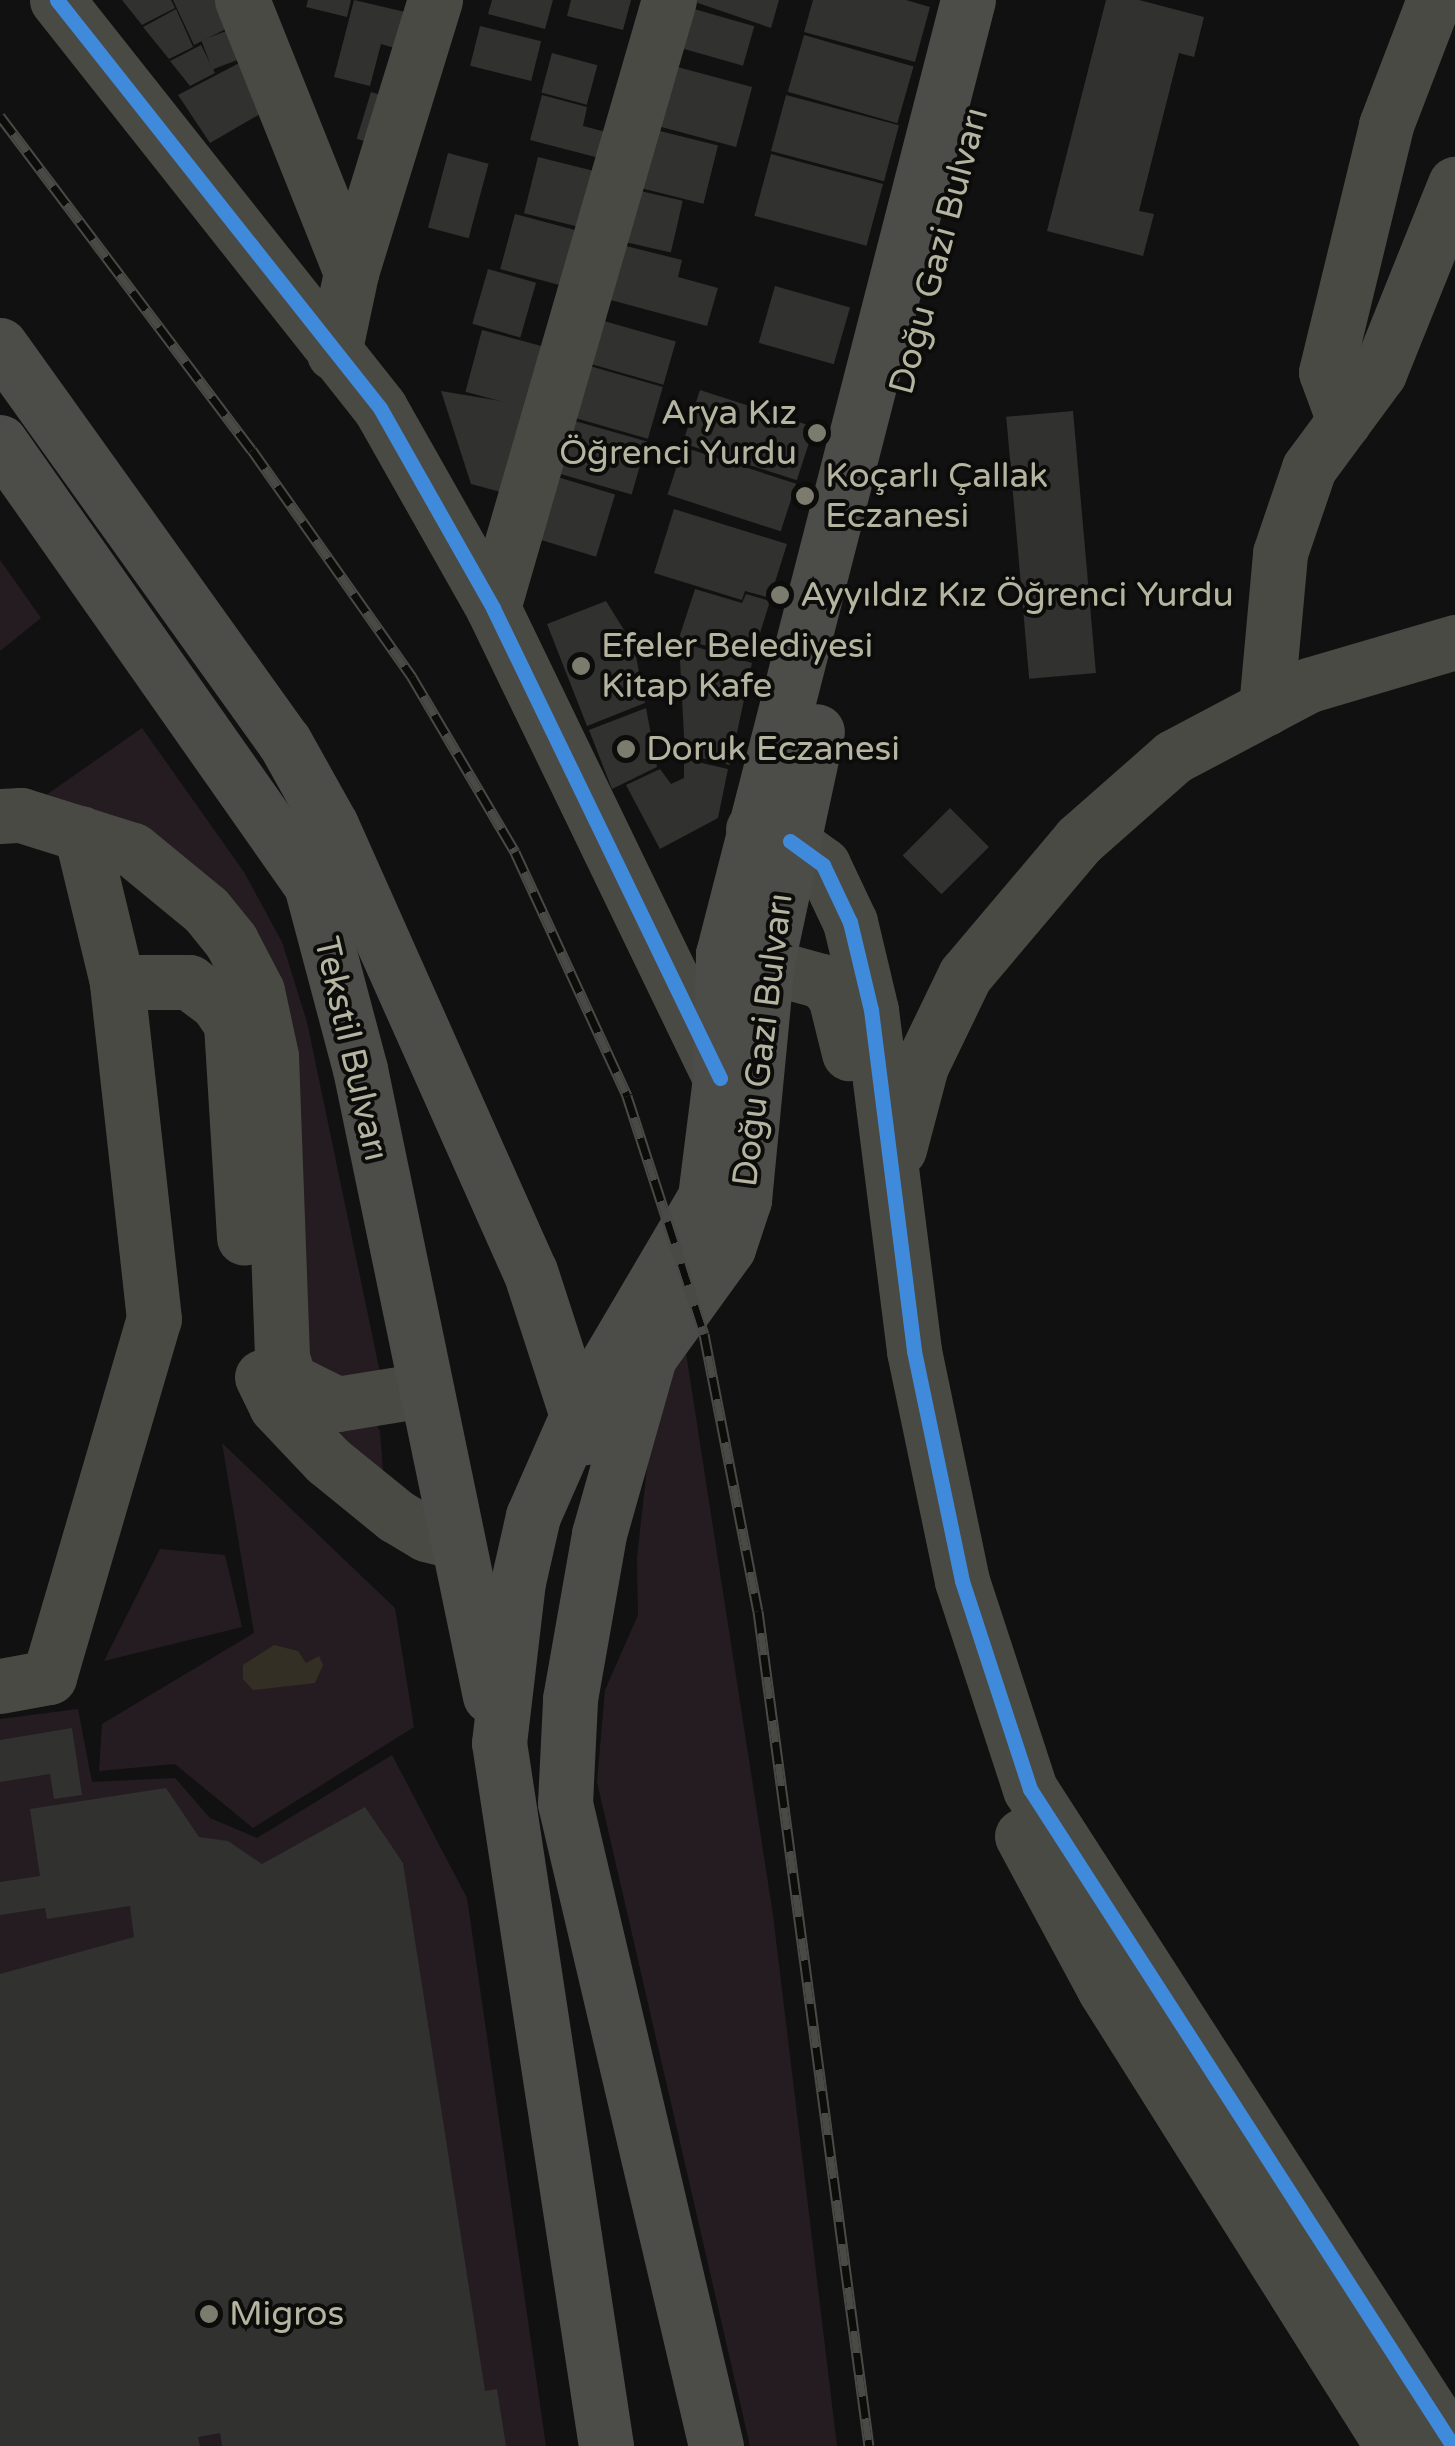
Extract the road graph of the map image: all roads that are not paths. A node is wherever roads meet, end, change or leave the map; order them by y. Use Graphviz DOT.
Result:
graph roads {
  1 [pos="57,0"];
  2 [pos="242,0"];
  3 [pos="434,0"];
  4 [pos="669,0"];
  5 [pos="968,0"];
  6 [pos="1007,0"];
  7 [pos="1434,0"];
  8 [pos="1455,184"];
  9 [pos="350,273"];
  10 [pos="0,345"];
  11 [pos="334,352"];
  12 [pos="1344,421"];
  13 [pos="0,442"];
  14 [pos="493,608"];
  15 [pos="1455,642"];
  16 [pos="1266,708"];
  17 [pos="0,816"];
  18 [pos="80,833"];
  19 [pos="772,835"];
  20 [pos="745,958"];
  21 [pos="117,982"];
  22 [pos="428,1043"];
  23 [pos="360,1069"];
  24 [pos="720,1078"];
  25 [pos="892,1176"];
  26 [pos="530,1271"];
  27 [pos="636,1310"];
  28 [pos="423,1390"];
  29 [pos="579,1411"];
  30 [pos="599,1534"];
  31 [pos="457,1542"];
  32 [pos="0,1686"];
  33 [pos="500,1743"];
  34 [pos="606,2446"];
  35 [pos="716,2446"];
  36 [pos="1392,2446"];
  37 [pos="1454,2446"];
  1 -- 11 [label="street"];
  2 -- 9 [label="street"];
  3 -- 9 [label="street"];
  4 -- 14 [label="street"];
  5 -- 19 [label="main road"];
  6 -- 19 [label="main road, Doğu Gazi Bulvarı"];
  7 -- 12 [label="street"];
  8 -- 12 [label="street"];
  9 -- 11 [label="street"];
  10 -- 22 [label="main road, Tekstil Bulvarı"];
  11 -- 14 [label="street"];
  12 -- 16 [label="street"];
  13 -- 23 [label="main road, Tekstil Bulvarı"];
  14 -- 24 [label="street"];
  15 -- 16 [label="street"];
  16 -- 25 [label="street"];
  17 -- 18 [label="street"];
  18 -- 21 [label="street"];
  18 -- 28 [label="street"];
  19 -- 20 [label="main road, Doğu Gazi Bulvarı"];
  19 -- 25 [label="street"];
  20 -- 24 [label="main road"];
  20 -- 30 [label="main road, Doğu Gazi Bulvarı"];
  20 -- 36 [label="street"];
  21 -- 31 [label="street"];
  21 -- 32 [label="street"];
  22 -- 23 [label="main road"];
  22 -- 26 [label="main road, Tekstil Bulvarı"];
  23 -- 28 [label="main road, Tekstil Bulvarı"];
  24 -- 27 [label="main road"];
  25 -- 37 [label="street"];
  26 -- 27 [label="main road"];
  26 -- 29 [label="main road, Tekstil Bulvarı"];
  27 -- 29 [label="main road"];
  28 -- 31 [label="main road, Tekstil Bulvarı"];
  29 -- 30 [label="main road, Tekstil Bulvarı"];
  29 -- 33 [label="main road"];
  30 -- 35 [label="main road"];
  31 -- 33 [label="main road, Tekstil Bulvarı"];
  33 -- 34 [label="main road"];
}
